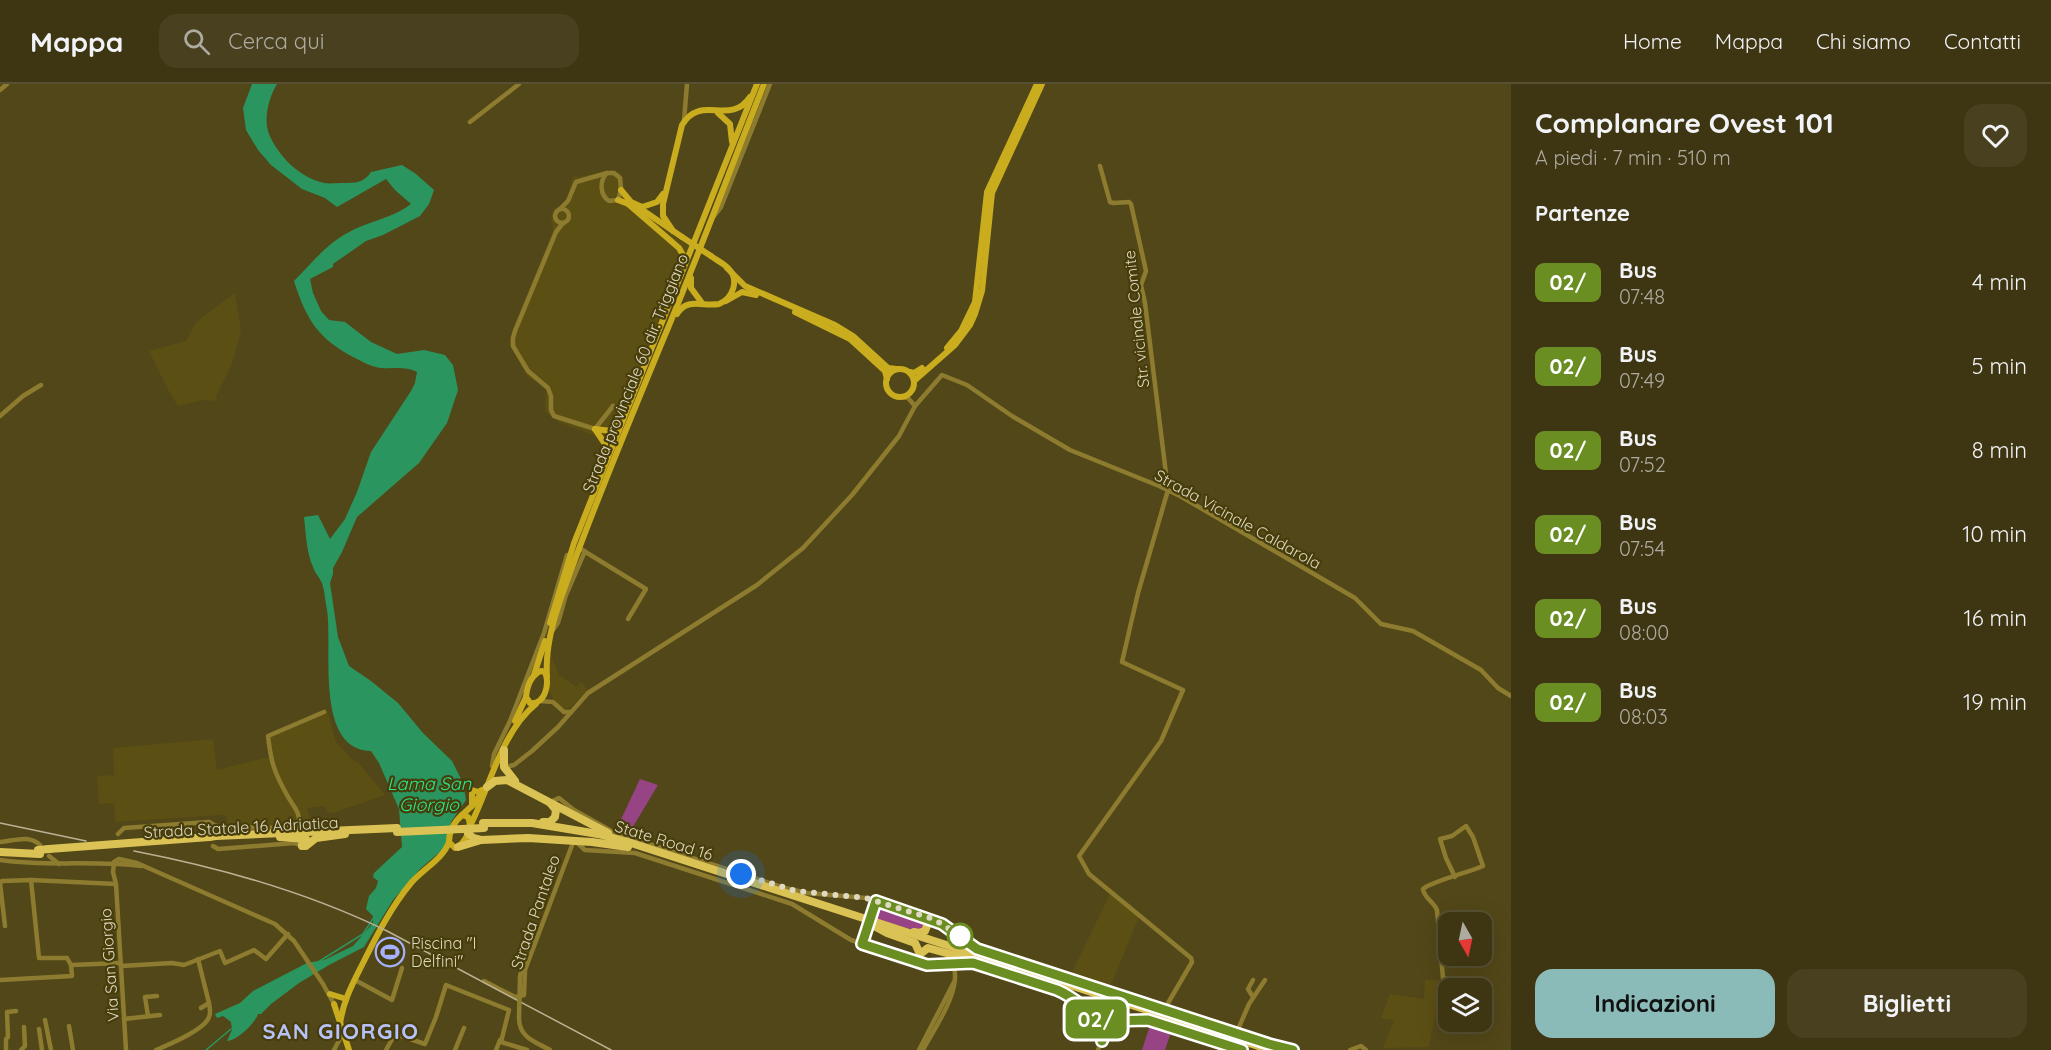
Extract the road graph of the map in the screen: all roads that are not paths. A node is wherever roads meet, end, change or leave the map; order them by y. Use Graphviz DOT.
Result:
graph roads {
  1 [pos="7,84"];
  2 [pos="519,84"];
  3 [pos="687,84"];
  4 [pos="764,84"];
  5 [pos="770,84"];
  6 [pos="1037,84"];
  7 [pos="1042,84"];
  8 [pos="757,85"];
  9 [pos="0,90"];
  10 [pos="689,109"];
  11 [pos="715,111"];
  12 [pos="470,122"];
  13 [pos="732,150"];
  14 [pos="1100,166"];
  15 [pos="607,174"];
  16 [pos="590,178"];
  17 [pos="667,182"];
  18 [pos="602,183"];
  19 [pos="621,190"];
  20 [pos="618,200"];
  21 [pos="568,201"];
  22 [pos="627,203"];
  23 [pos="637,205"];
  24 [pos="560,209"];
  25 [pos="568,211"];
  26 [pos="645,212"];
  27 [pos="556,218"];
  28 [pos="712,218"];
  29 [pos="563,223"];
  30 [pos="556,231"];
  31 [pos="673,231"];
  32 [pos="693,268"];
  33 [pos="727,268"];
  34 [pos="681,277"];
  35 [pos="726,301"];
  36 [pos="702,303"];
  37 [pos="660,347"];
  38 [pos="897,369"];
  39 [pos="910,372"];
  40 [pos="887,379"];
  41 [pos="914,381"];
  42 [pos="40,385"];
  43 [pos="634,395"];
  44 [pos="907,396"];
  45 [pos="613,406"];
  46 [pos="915,406"];
  47 [pos="0,416"];
  48 [pos="595,429"];
  49 [pos="598,484"];
  50 [pos="1168,490"];
  51 [pos="584,518"];
  52 [pos="582,550"];
  53 [pos="628,619"];
  54 [pos="534,675"];
  55 [pos="547,677"];
  56 [pos="527,683"];
  57 [pos="546,690"];
  58 [pos="1511,696"];
  59 [pos="526,697"];
  60 [pos="538,702"];
  61 [pos="553,702"];
  62 [pos="324,712"];
  63 [pos="564,712"];
  64 [pos="571,712"];
  65 [pos="564,719"];
  66 [pos="504,750"];
  67 [pos="492,766"];
  68 [pos="504,767"];
  69 [pos="518,784"];
  70 [pos="484,788"];
  71 [pos="550,802"];
  72 [pos="462,815"];
  73 [pos="532,823"];
  74 [pos="214,825"];
  75 [pos="484,825"];
  76 [pos="298,826"];
  77 [pos="397,830"];
  78 [pos="469,830"];
  79 [pos="309,831"];
  80 [pos="118,834"];
  81 [pos="345,834"];
  82 [pos="542,834"];
  83 [pos="278,835"];
  84 [pos="213,839"];
  85 [pos="481,840"];
  86 [pos="574,840"];
  87 [pos="0,842"];
  88 [pos="449,842"];
  89 [pos="628,844"];
  90 [pos="302,846"];
  91 [pos="457,847"];
  92 [pos="39,849"];
  93 [pos="0,850"];
  94 [pos="49,853"];
  95 [pos="0,860"];
  96 [pos="50,863"];
  97 [pos="59,864"];
  98 [pos="99,864"];
  99 [pos="114,864"];
  100 [pos="128,865"];
  101 [pos="147,867"];
  102 [pos="115,872"];
  103 [pos="1455,877"];
  104 [pos="31,880"];
  105 [pos="115,882"];
  106 [pos="407,888"];
  107 [pos="876,901"];
  108 [pos="929,922"];
  109 [pos="877,925"];
  110 [pos="5,926"];
  111 [pos="288,934"];
  112 [pos="537,937"];
  113 [pos="862,944"];
  114 [pos="965,954"];
  115 [pos="918,958"];
  116 [pos="198,959"];
  117 [pos="120,964"];
  118 [pos="953,964"];
  119 [pos="71,965"];
  120 [pos="402,968"];
  121 [pos="1443,978"];
  122 [pos="0,980"];
  123 [pos="355,980"];
  124 [pos="1253,980"];
  125 [pos="1265,980"];
  126 [pos="484,981"];
  127 [pos="330,994"];
  128 [pos="157,996"];
  129 [pos="1253,997"];
  130 [pos="344,1000"];
  131 [pos="209,1003"];
  132 [pos="334,1004"];
  133 [pos="201,1008"];
  134 [pos="1087,1010"];
  135 [pos="1164,1010"];
  136 [pos="16,1011"];
  137 [pos="160,1015"];
  138 [pos="148,1016"];
  139 [pos="124,1019"];
  140 [pos="45,1020"];
  141 [pos="1107,1021"];
  142 [pos="340,1024"];
  143 [pos="1101,1024"];
  144 [pos="69,1026"];
  145 [pos="24,1027"];
  146 [pos="464,1028"];
  147 [pos="39,1029"];
  148 [pos="343,1033"];
  149 [pos="1236,1034"];
  150 [pos="501,1037"];
  151 [pos="1102,1041"];
  152 [pos="6,1050"];
  153 [pos="21,1050"];
  154 [pos="42,1050"];
  155 [pos="51,1050"];
  156 [pos="73,1050"];
  157 [pos="126,1050"];
  158 [pos="156,1050"];
  159 [pos="334,1050"];
  160 [pos="349,1050"];
  161 [pos="386,1050"];
  162 [pos="455,1050"];
  163 [pos="496,1050"];
  164 [pos="526,1050"];
  165 [pos="550,1050"];
  166 [pos="921,1050"];
  167 [pos="1098,1050"];
  168 [pos="1242,1050"];
  169 [pos="1257,1050"];
  170 [pos="1271,1050"];
  171 [pos="1293,1050"];
  172 [pos="1350,1050"];
  173 [pos="1357,1050"];
  174 [pos="1366,1050"];
  1 -- 9 [label="street"];
  2 -- 12 [label="street"];
  3 -- 10 [label="street"];
  4 -- 28 [label="main road, Strada provinciale 60 dir. Triggiano"];
  5 -- 28 [label="street"];
  6 -- 39 [label="main road"];
  7 -- 41 [label="main road"];
  8 -- 11 [label="main road"];
  8 -- 13 [label="main road"];
  10 -- 11 [label="main road"];
  10 -- 17 [label="main road"];
  11 -- 13 [label="main road"];
  13 -- 34 [label="main road"];
  14 -- 50 [label="street, Str. vicinale Comite"];
  15 -- 16 [label="street"];
  15 -- 18 [label="street"];
  15 -- 19 [label="street"];
  16 -- 18 [label="street"];
  16 -- 21 [label="street"];
  17 -- 23 [label="main road"];
  17 -- 31 [label="main road"];
  18 -- 20 [label="street"];
  19 -- 20 [label="street"];
  19 -- 23 [label="main road"];
  20 -- 22 [label="main road"];
  21 -- 24 [label="street"];
  21 -- 25 [label="street"];
  22 -- 26 [label="main road"];
  22 -- 34 [label="main road"];
  23 -- 26 [label="main road"];
  24 -- 25 [label="street"];
  24 -- 27 [label="street"];
  25 -- 29 [label="street"];
  26 -- 31 [label="main road"];
  27 -- 29 [label="street"];
  27 -- 30 [label="street"];
  28 -- 32 [label="main road, Strada provinciale 60 dir. Triggiano"];
  29 -- 30 [label="street"];
  30 -- 48 [label="street"];
  31 -- 33 [label="main road, bridge"];
  32 -- 36 [label="main road"];
  32 -- 37 [label="main road, Strada provinciale 60 dir. Triggiano"];
  33 -- 35 [label="main road"];
  33 -- 38 [label="main road"];
  34 -- 43 [label="main road"];
  35 -- 36 [label="main road"];
  35 -- 40 [label="main road"];
  36 -- 37 [label="main road"];
  37 -- 52 [label="main road, Strada provinciale 60 dir. Triggiano"];
  38 -- 39 [label="main road"];
  38 -- 40 [label="main road"];
  39 -- 41 [label="main road"];
  40 -- 44 [label="main road"];
  41 -- 44 [label="main road"];
  42 -- 47 [label="street"];
  43 -- 48 [label="main road"];
  43 -- 49 [label="main road"];
  44 -- 46 [label="street"];
  45 -- 48 [label="street"];
  46 -- 50 [label="street, Strada Vicinale Caldarola"];
  46 -- 64 [label="street"];
  48 -- 49 [label="main road"];
  49 -- 51 [label="main road"];
  50 -- 58 [label="street, Strada Vicinale Caldarola"];
  50 -- 135 [label="street"];
  51 -- 54 [label="main road"];
  51 -- 56 [label="street"];
  52 -- 53 [label="street"];
  52 -- 55 [label="main road, Strada provinciale 60 dir. Triggiano"];
  54 -- 55 [label="main road"];
  54 -- 56 [label="main road"];
  55 -- 57 [label="main road, Strada provinciale 60 dir. Triggiano"];
  56 -- 59 [label="main road"];
  56 -- 67 [label="street"];
  57 -- 60 [label="main road"];
  57 -- 61 [label="street"];
  59 -- 60 [label="main road"];
  59 -- 67 [label="main road"];
  60 -- 61 [label="street"];
  60 -- 66 [label="main road"];
  61 -- 63 [label="street"];
  62 -- 76 [label="street"];
  63 -- 64 [label="street"];
  63 -- 65 [label="street"];
  64 -- 65 [label="street"];
  65 -- 68 [label="street"];
  66 -- 68 [label="highway"];
  66 -- 70 [label="main road"];
  67 -- 70 [label="main road"];
  68 -- 69 [label="highway"];
  69 -- 70 [label="highway"];
  69 -- 71 [label="highway"];
  70 -- 72 [label="main road"];
  70 -- 78 [label="main road"];
  71 -- 73 [label="highway"];
  71 -- 89 [label="highway"];
  71 -- 107 [label="street"];
  72 -- 78 [label="main road"];
  72 -- 88 [label="main road"];
  73 -- 75 [label="highway, State Road 16"];
  73 -- 89 [label="highway, State Road 16"];
  74 -- 76 [label="street"];
  74 -- 80 [label="street"];
  74 -- 84 [label="street"];
  75 -- 77 [label="highway, Strada Statale 16 Adriatica, bridge"];
  75 -- 82 [label="highway, State Road 16"];
  76 -- 79 [label="highway"];
  76 -- 83 [label="highway"];
  77 -- 79 [label="highway, Strada Statale 16 Adriatica"];
  77 -- 81 [label="highway, Strada Statale 16 Adriatica"];
  78 -- 85 [label="highway"];
  78 -- 91 [label="main road"];
  79 -- 83 [label="highway, Strada Statale 16 Adriatica"];
  81 -- 83 [label="highway, Strada Statale 16 Adriatica"];
  81 -- 90 [label="highway"];
  82 -- 85 [label="highway"];
  82 -- 86 [label="highway"];
  82 -- 89 [label="highway, State Road 16"];
  83 -- 84 [label="highway, Strada Statale 16 Adriatica"];
  83 -- 90 [label="highway"];
  84 -- 90 [label="street"];
  84 -- 94 [label="highway, Strada Statale 16 Adriatica"];
  85 -- 91 [label="highway"];
  86 -- 89 [label="highway"];
  86 -- 112 [label="street, Strada Pantaleo"];
  86 -- 113 [label="street"];
  87 -- 92 [label="street"];
  88 -- 91 [label="main road"];
  88 -- 106 [label="main road"];
  89 -- 109 [label="highway, State Road 16"];
  91 -- 106 [label="main road"];
  92 -- 93 [label="highway, Strada Statale 16 Adriatica"];
  92 -- 94 [label="highway, Strada Statale 16 Adriatica, bridge"];
  94 -- 96 [label="street"];
  94 -- 97 [label="street"];
  95 -- 96 [label="street"];
  96 -- 97 [label="street"];
  97 -- 98 [label="street"];
  98 -- 99 [label="street"];
  98 -- 102 [label="street"];
  99 -- 100 [label="street"];
  99 -- 101 [label="street"];
  99 -- 102 [label="street, Via San Giorgio"];
  100 -- 101 [label="street"];
  100 -- 102 [label="street"];
  101 -- 111 [label="street"];
  102 -- 105 [label="street, Via San Giorgio"];
  103 -- 103 [label="street"];
  103 -- 121 [label="street"];
  104 -- 105 [label="street"];
  104 -- 110 [label="street"];
  104 -- 119 [label="street"];
  105 -- 117 [label="street, Via San Giorgio"];
  106 -- 123 [label="main road"];
  107 -- 108 [label="street"];
  107 -- 113 [label="street, bridge"];
  108 -- 109 [label="highway"];
  108 -- 114 [label="highway"];
  108 -- 135 [label="street"];
  109 -- 114 [label="highway"];
  109 -- 115 [label="highway"];
  111 -- 116 [label="street"];
  111 -- 127 [label="street"];
  112 -- 126 [label="street, Strada Pantaleo"];
  112 -- 165 [label="street, Strada Pantaleo, bridge"];
  113 -- 115 [label="street"];
  114 -- 115 [label="highway"];
  114 -- 169 [label="highway"];
  114 -- 170 [label="highway"];
  115 -- 118 [label="street"];
  116 -- 117 [label="street"];
  116 -- 131 [label="street"];
  117 -- 119 [label="street"];
  117 -- 139 [label="street, Via San Giorgio"];
  118 -- 134 [label="street"];
  118 -- 166 [label="street"];
  119 -- 122 [label="street"];
  120 -- 123 [label="street"];
  123 -- 130 [label="main road"];
  124 -- 129 [label="street"];
  125 -- 129 [label="street"];
  127 -- 130 [label="main road"];
  127 -- 132 [label="street"];
  128 -- 138 [label="street"];
  129 -- 149 [label="street"];
  130 -- 132 [label="main road"];
  130 -- 142 [label="main road"];
  131 -- 133 [label="street"];
  131 -- 158 [label="street"];
  132 -- 142 [label="main road"];
  134 -- 141 [label="street"];
  134 -- 143 [label="street"];
  135 -- 149 [label="street"];
  136 -- 152 [label="street"];
  137 -- 138 [label="street"];
  138 -- 139 [label="street"];
  139 -- 157 [label="street, Via San Giorgio"];
  140 -- 155 [label="street"];
  141 -- 143 [label="street"];
  141 -- 151 [label="street"];
  141 -- 168 [label="street"];
  142 -- 148 [label="main road"];
  143 -- 151 [label="street"];
  144 -- 156 [label="street"];
  145 -- 153 [label="street"];
  146 -- 162 [label="street"];
  147 -- 154 [label="street"];
  148 -- 159 [label="street"];
  148 -- 160 [label="main road"];
  149 -- 171 [label="street"];
  150 -- 161 [label="street"];
  150 -- 163 [label="street"];
  150 -- 164 [label="street"];
  151 -- 167 [label="street"];
  172 -- 173 [label="street"];
  172 -- 174 [label="street"];
}
